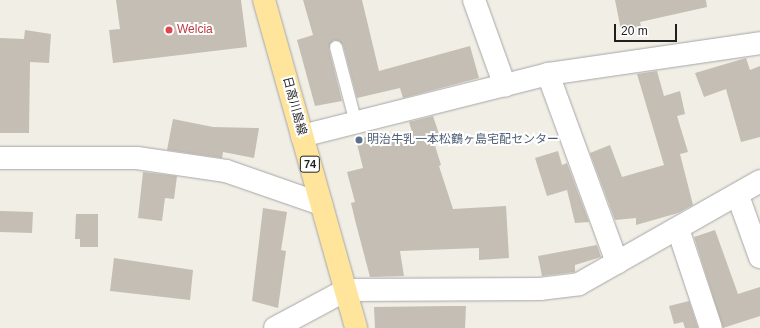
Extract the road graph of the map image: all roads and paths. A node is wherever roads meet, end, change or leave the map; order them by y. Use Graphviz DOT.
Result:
graph roads {
  1 [pos="264,0"];
  2 [pos="474,0"];
  3 [pos="760,43"];
  4 [pos="336,47"];
  5 [pos="548,74"];
  6 [pos="505,86"];
  7 [pos="356,123"];
  8 [pos="302,136"];
  9 [pos="0,158"];
  10 [pos="760,181"];
  11 [pos="738,196"];
  12 [pos="321,204"];
  13 [pos="678,230"];
  14 [pos="760,257"];
  15 [pos="617,263"];
  16 [pos="346,290"];
  17 [pos="275,328"];
  18 [pos="356,328"];
  19 [pos="711,328"];
  1 -- 8 [label="main road, 日高川島線 / 74"];
  2 -- 6 [label="street"];
  3 -- 5 [label="street"];
  4 -- 7 [label="lane"];
  5 -- 6 [label="street"];
  5 -- 15 [label="street"];
  6 -- 7 [label="street"];
  7 -- 8 [label="street"];
  8 -- 12 [label="main road, 日高川島線 / 74"];
  9 -- 12 [label="street"];
  10 -- 11 [label="street"];
  11 -- 13 [label="street"];
  11 -- 14 [label="street"];
  12 -- 16 [label="main road, 日高川島線 / 74"];
  13 -- 15 [label="street"];
  13 -- 19 [label="street"];
  15 -- 16 [label="street"];
  16 -- 17 [label="street"];
  16 -- 18 [label="main road, 日高川島線 / 74"];
}
